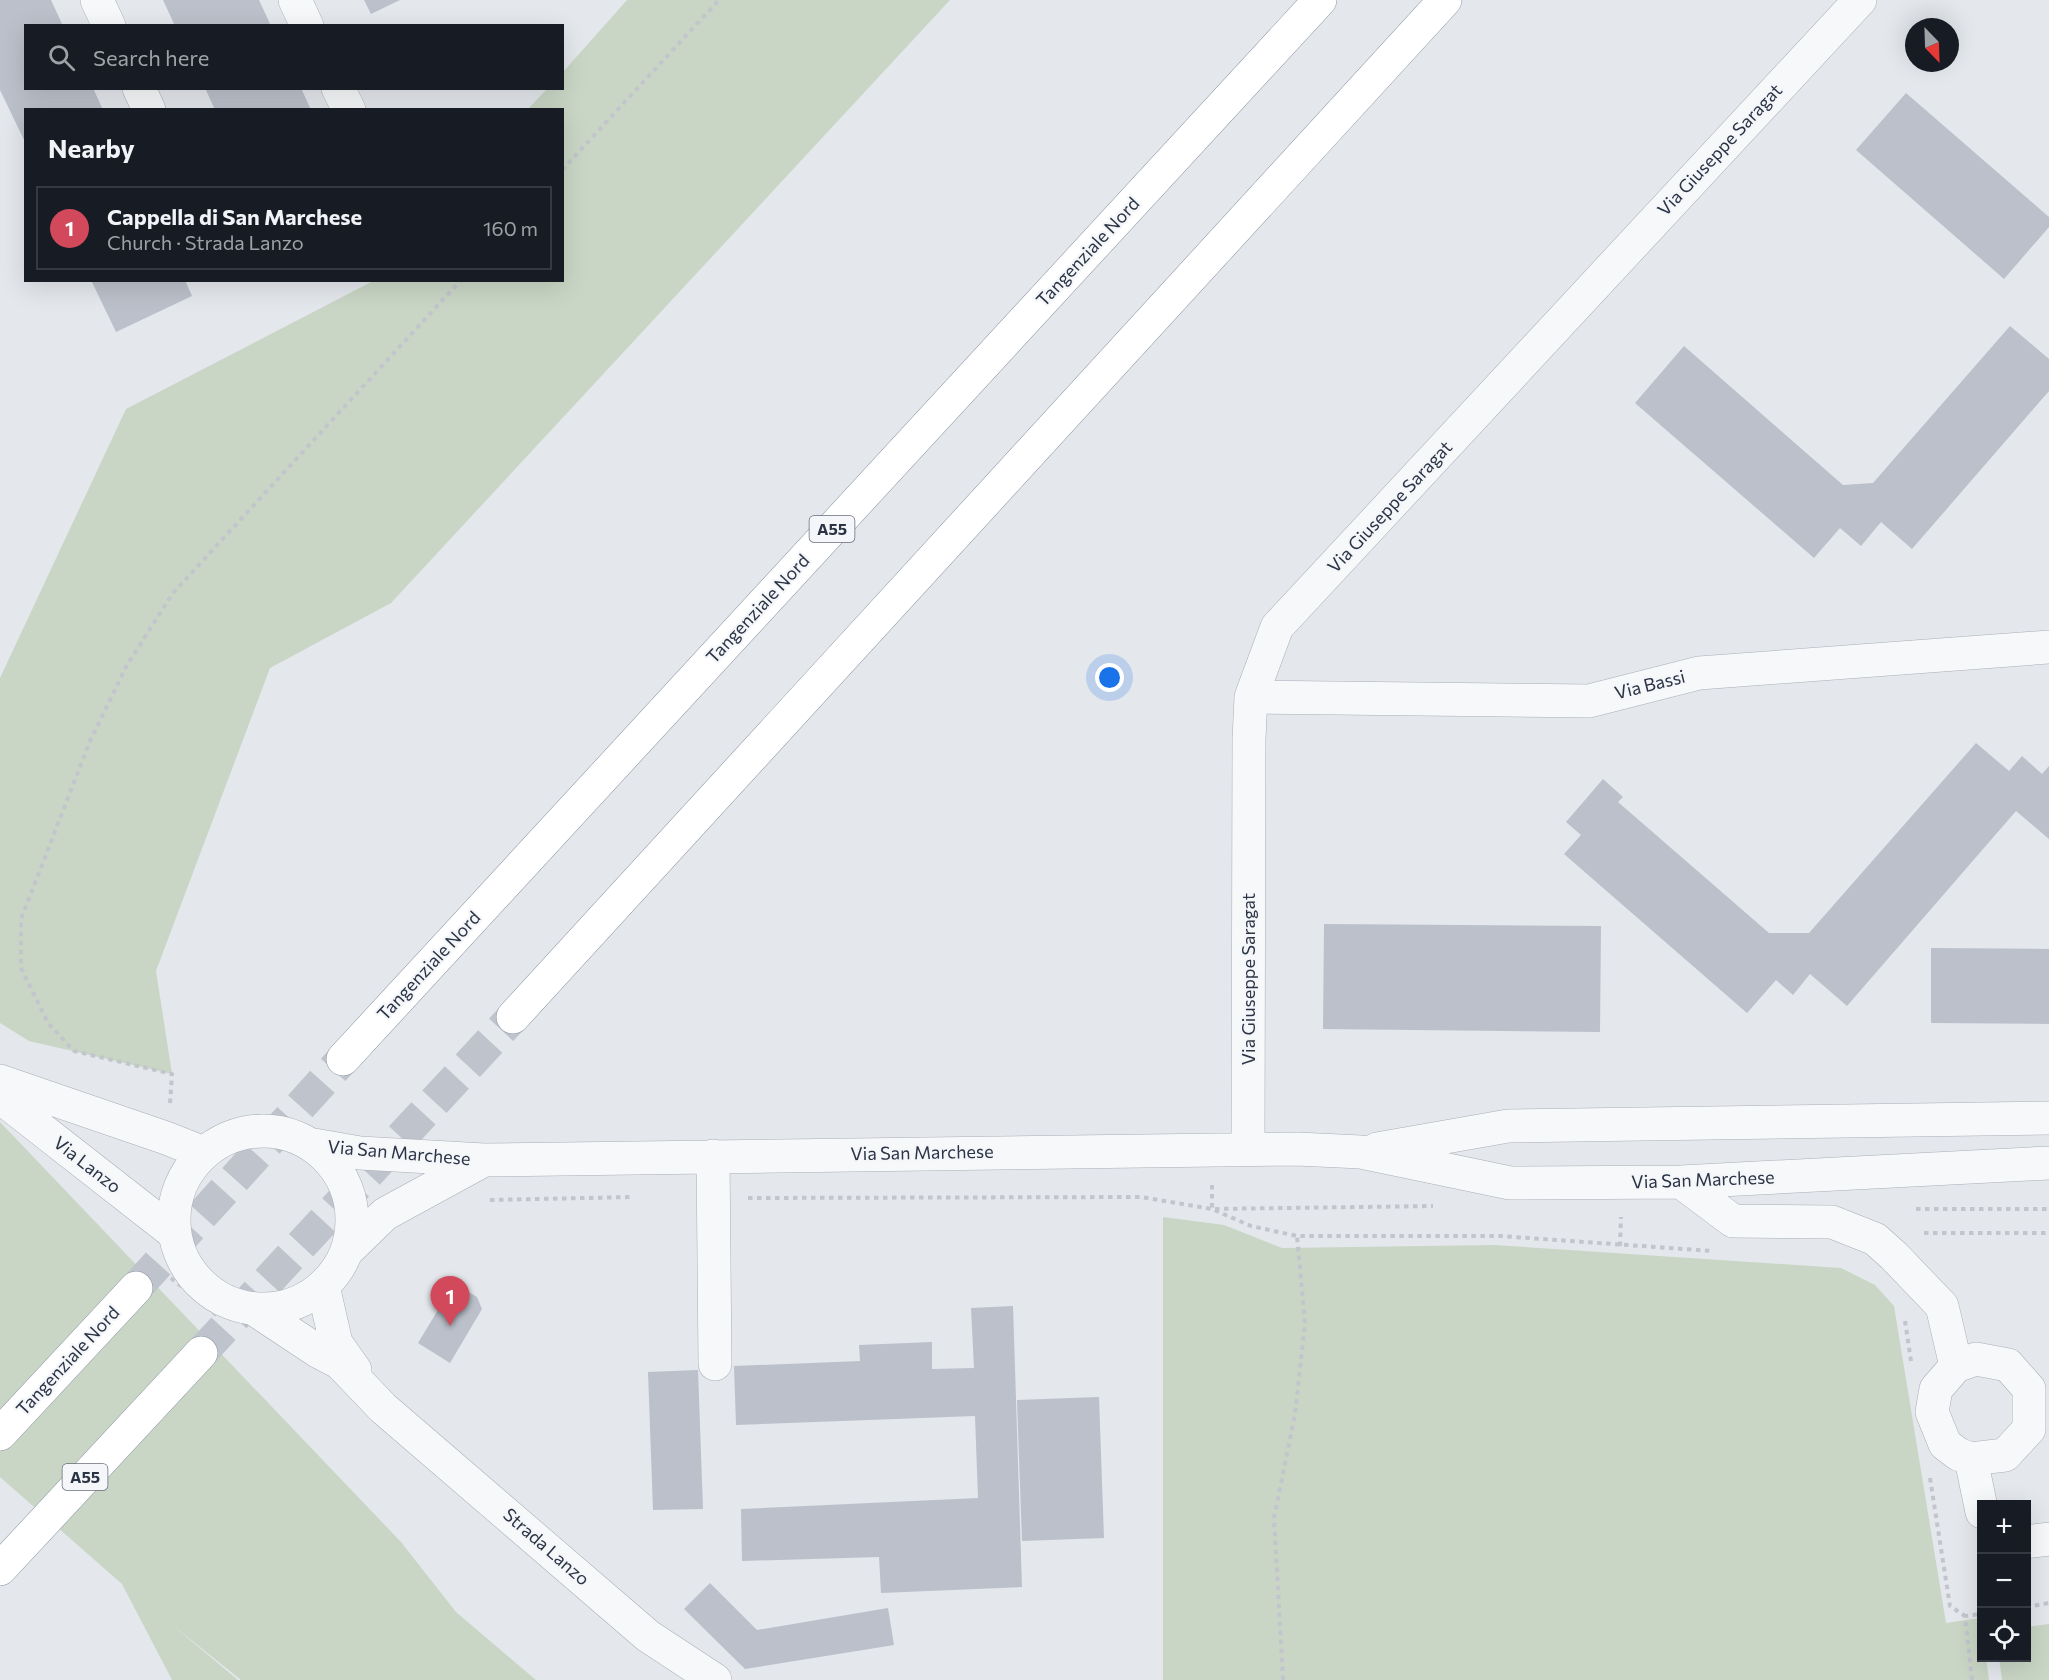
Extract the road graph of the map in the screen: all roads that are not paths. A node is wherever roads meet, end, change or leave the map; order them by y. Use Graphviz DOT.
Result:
graph roads {
  1 [pos="97,0"];
  2 [pos="294,0"];
  3 [pos="1320,0"];
  4 [pos="1445,0"];
  5 [pos="1860,0"];
  6 [pos="108,24"];
  7 [pos="306,24"];
  8 [pos="140,90"];
  9 [pos="340,90"];
  10 [pos="148,108"];
  11 [pos="348,108"];
  12 [pos="2049,647"];
  13 [pos="1251,697"];
  14 [pos="513,1017"];
  15 [pos="343,1059"];
  16 [pos="0,1081"];
  17 [pos="0,1097"];
  18 [pos="2049,1118"];
  19 [pos="314,1145"];
  20 [pos="1248,1148"];
  21 [pos="1361,1152"];
  22 [pos="204,1153"];
  23 [pos="713,1156"];
  24 [pos="484,1160"];
  25 [pos="2049,1163"];
  26 [pos="1682,1182"];
  27 [pos="174,1233"];
  28 [pos="348,1250"];
  29 [pos="149,1279"];
  30 [pos="323,1286"];
  31 [pos="240,1316"];
  32 [pos="201,1353"];
  33 [pos="715,1364"];
  34 [pos="1956,1366"];
  35 [pos="383,1408"];
  36 [pos="2039,1428"];
  37 [pos="0,1434"];
  38 [pos="1971,1459"];
  39 [pos="1980,1500"];
  40 [pos="2049,1539"];
  41 [pos="2031,1541"];
  42 [pos="0,1569"];
  43 [pos="715,1680"];
  1 -- 6 [label="street"];
  2 -- 7 [label="street"];
  3 -- 15 [label="highway, Tangenziale Nord / A55"];
  4 -- 14 [label="highway"];
  5 -- 13 [label="street, Via Giuseppe Saragat"];
  8 -- 10 [label="street"];
  9 -- 11 [label="street"];
  12 -- 13 [label="street, Via Bassi"];
  13 -- 20 [label="street, Via Giuseppe Saragat"];
  16 -- 22 [label="street"];
  17 -- 27 [label="street, Via Lanzo"];
  18 -- 21 [label="street, Via San Marchese"];
  19 -- 22 [label="street"];
  19 -- 24 [label="street, Via San Marchese"];
  19 -- 28 [label="street"];
  20 -- 21 [label="street, Via San Marchese"];
  20 -- 23 [label="street, Via San Marchese"];
  21 -- 26 [label="street, Via San Marchese"];
  22 -- 27 [label="street"];
  23 -- 24 [label="street, Via San Marchese"];
  23 -- 33 [label="street"];
  24 -- 28 [label="street, Via San Marchese"];
  25 -- 26 [label="street, Via San Marchese"];
  26 -- 34 [label="street"];
  27 -- 31 [label="street"];
  28 -- 30 [label="street"];
  29 -- 37 [label="highway, Tangenziale Nord"];
  30 -- 31 [label="street"];
  30 -- 35 [label="street, Strada Lanzo"];
  31 -- 35 [label="street, Strada Lanzo"];
  32 -- 42 [label="highway, A55"];
  34 -- 36 [label="street"];
  34 -- 38 [label="street"];
  35 -- 43 [label="street, Strada Lanzo"];
  36 -- 38 [label="street"];
  38 -- 39 [label="street"];
  40 -- 41 [label="street"];
}
